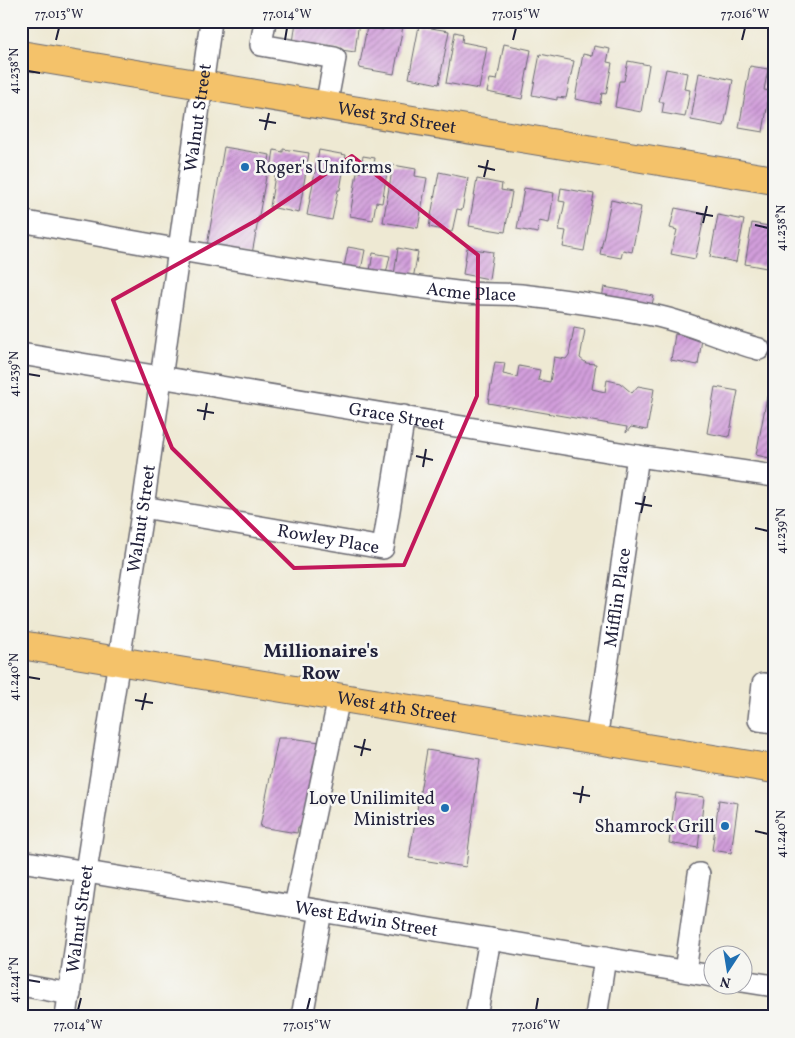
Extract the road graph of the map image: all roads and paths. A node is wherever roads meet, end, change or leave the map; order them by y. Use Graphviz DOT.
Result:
graph roads {
  1 [pos="211,21"];
  2 [pos="265,21"];
  3 [pos="21,55"];
  4 [pos="201,85"];
  5 [pos="326,106"];
  6 [pos="774,180"];
  7 [pos="21,221"];
  8 [pos="179,250"];
  9 [pos="759,349"];
  10 [pos="21,354"];
  11 [pos="161,377"];
  12 [pos="404,416"];
  13 [pos="638,456"];
  14 [pos="774,476"];
  15 [pos="143,507"];
  16 [pos="21,645"];
  17 [pos="119,662"];
  18 [pos="774,686"];
  19 [pos="339,698"];
  20 [pos="774,722"];
  21 [pos="596,740"];
  22 [pos="774,769"];
  23 [pos="21,861"];
  24 [pos="86,871"];
  25 [pos="699,874"];
  26 [pos="295,906"];
  27 [pos="321,910"];
  28 [pos="490,938"];
  29 [pos="606,958"];
  30 [pos="684,971"];
  31 [pos="702,974"];
  32 [pos="752,983"];
  33 [pos="21,985"];
  34 [pos="774,986"];
  35 [pos="70,994"];
  36 [pos="66,1017"];
  37 [pos="302,1017"];
  38 [pos="476,1017"];
  39 [pos="596,1017"];
  1 -- 4 [label="street, Walnut Street"];
  2 -- 5 [label="street"];
  3 -- 4 [label="main road, West 3rd Street"];
  4 -- 5 [label="main road, West 3rd Street"];
  4 -- 8 [label="street, Walnut Street"];
  5 -- 6 [label="main road, West 3rd Street"];
  7 -- 8 [label="street, Acme Place"];
  8 -- 9 [label="street, Acme Place"];
  8 -- 11 [label="street, Walnut Street"];
  10 -- 11 [label="street, Grace Street"];
  11 -- 12 [label="street, Grace Street"];
  11 -- 15 [label="street, Walnut Street"];
  12 -- 13 [label="street, Grace Street"];
  12 -- 15 [label="street, Rowley Place"];
  13 -- 14 [label="street, Grace Street"];
  13 -- 21 [label="street, Mifflin Place"];
  15 -- 17 [label="street, Walnut Street"];
  16 -- 17 [label="main road, West 4th Street"];
  17 -- 19 [label="main road, West 4th Street"];
  17 -- 24 [label="street, Walnut Street"];
  18 -- 20 [label="street"];
  19 -- 21 [label="main road, West 4th Street"];
  19 -- 26 [label="street"];
  21 -- 22 [label="main road, West 4th Street"];
  23 -- 24 [label="street, West Edwin Street"];
  24 -- 26 [label="street, West Edwin Street"];
  24 -- 35 [label="street, Walnut Street"];
  25 -- 30 [label="street"];
  26 -- 27 [label="street, West Edwin Street"];
  27 -- 28 [label="street, West Edwin Street"];
  27 -- 37 [label="street"];
  28 -- 29 [label="street, West Edwin Street"];
  28 -- 38 [label="street"];
  29 -- 30 [label="street, West Edwin Street"];
  29 -- 39 [label="street"];
  30 -- 31 [label="street, West Edwin Street"];
  32 -- 34 [label="street"];
  33 -- 35 [label="street"];
  35 -- 36 [label="street, Walnut Street"];
}
